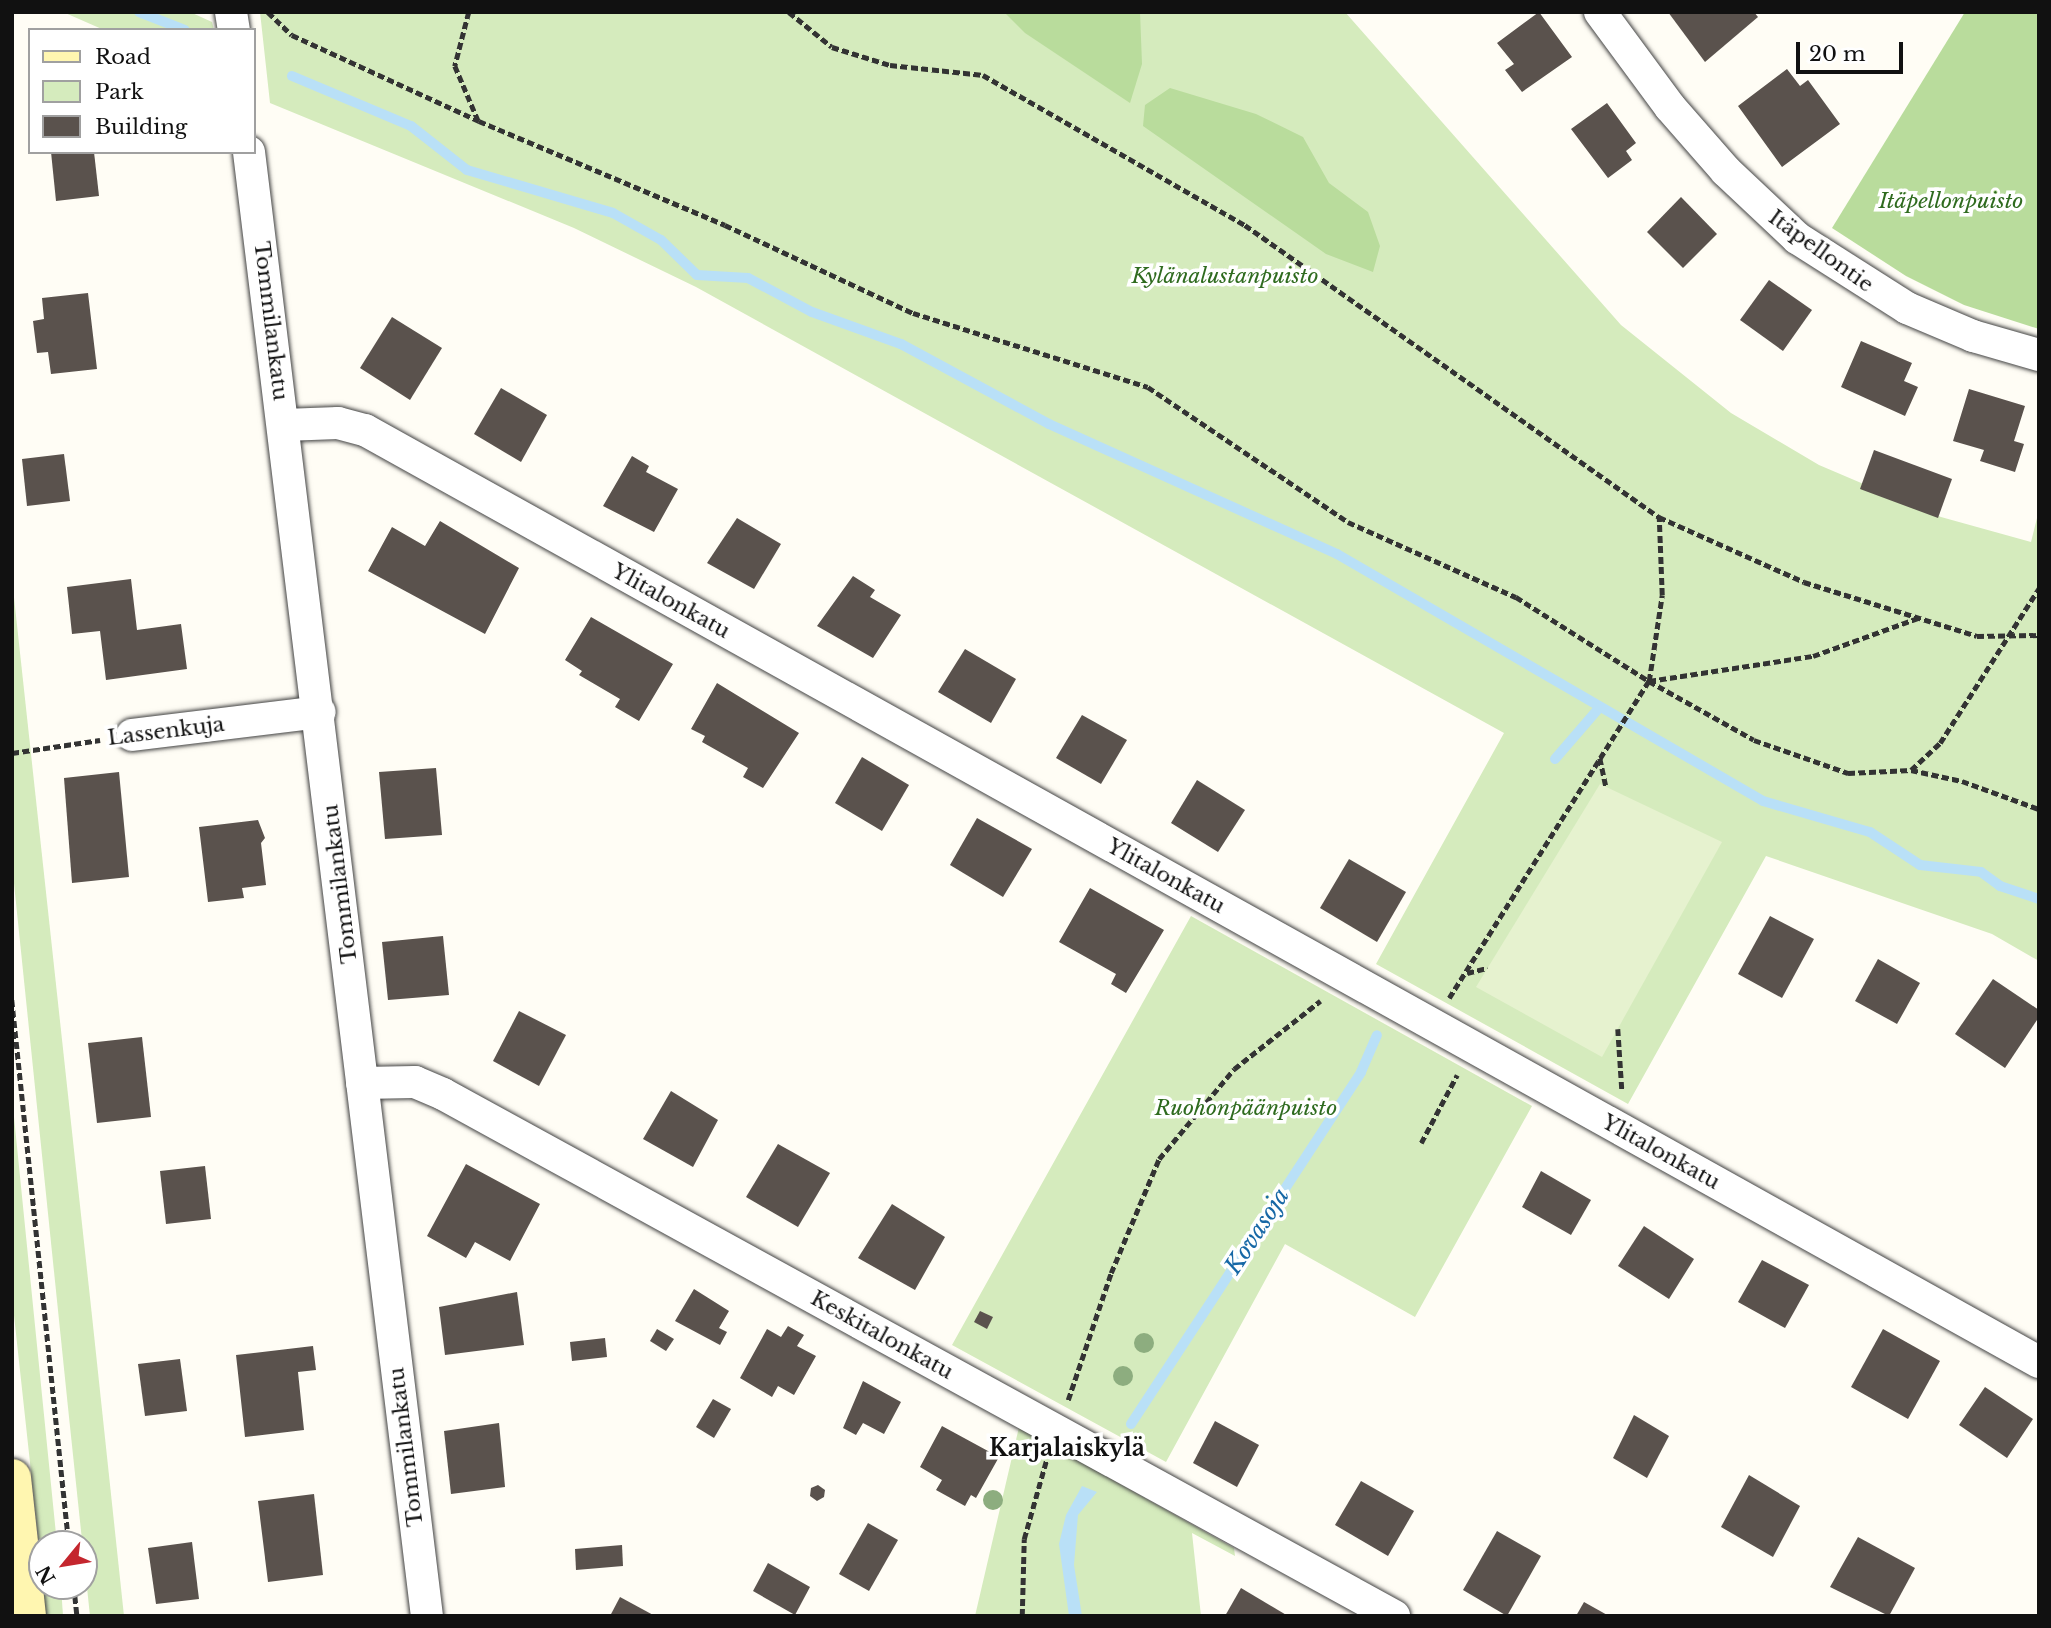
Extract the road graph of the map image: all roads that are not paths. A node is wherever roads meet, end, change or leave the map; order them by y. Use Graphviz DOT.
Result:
graph roads {
  1 [pos="1600,12"];
  2 [pos="249,154"];
  3 [pos="2039,355"];
  4 [pos="284,425"];
  5 [pos="320,712"];
  6 [pos="132,735"];
  7 [pos="362,1083"];
  8 [pos="2039,1362"];
  9 [pos="12,1478"];
  10 [pos="27,1616"];
  11 [pos="427,1616"];
  12 [pos="1394,1616"];
  1 -- 3 [label="street, Itäpellontie"];
  2 -- 4 [label="street, Tommilankatu"];
  4 -- 5 [label="street, Tommilankatu"];
  4 -- 8 [label="street, Ylitalonkatu"];
  5 -- 6 [label="street, Lassenkuja"];
  5 -- 7 [label="street, Tommilankatu"];
  7 -- 11 [label="street, Tommilankatu"];
  7 -- 12 [label="street, Keskitalonkatu"];
  9 -- 10 [label="main road"];
}
